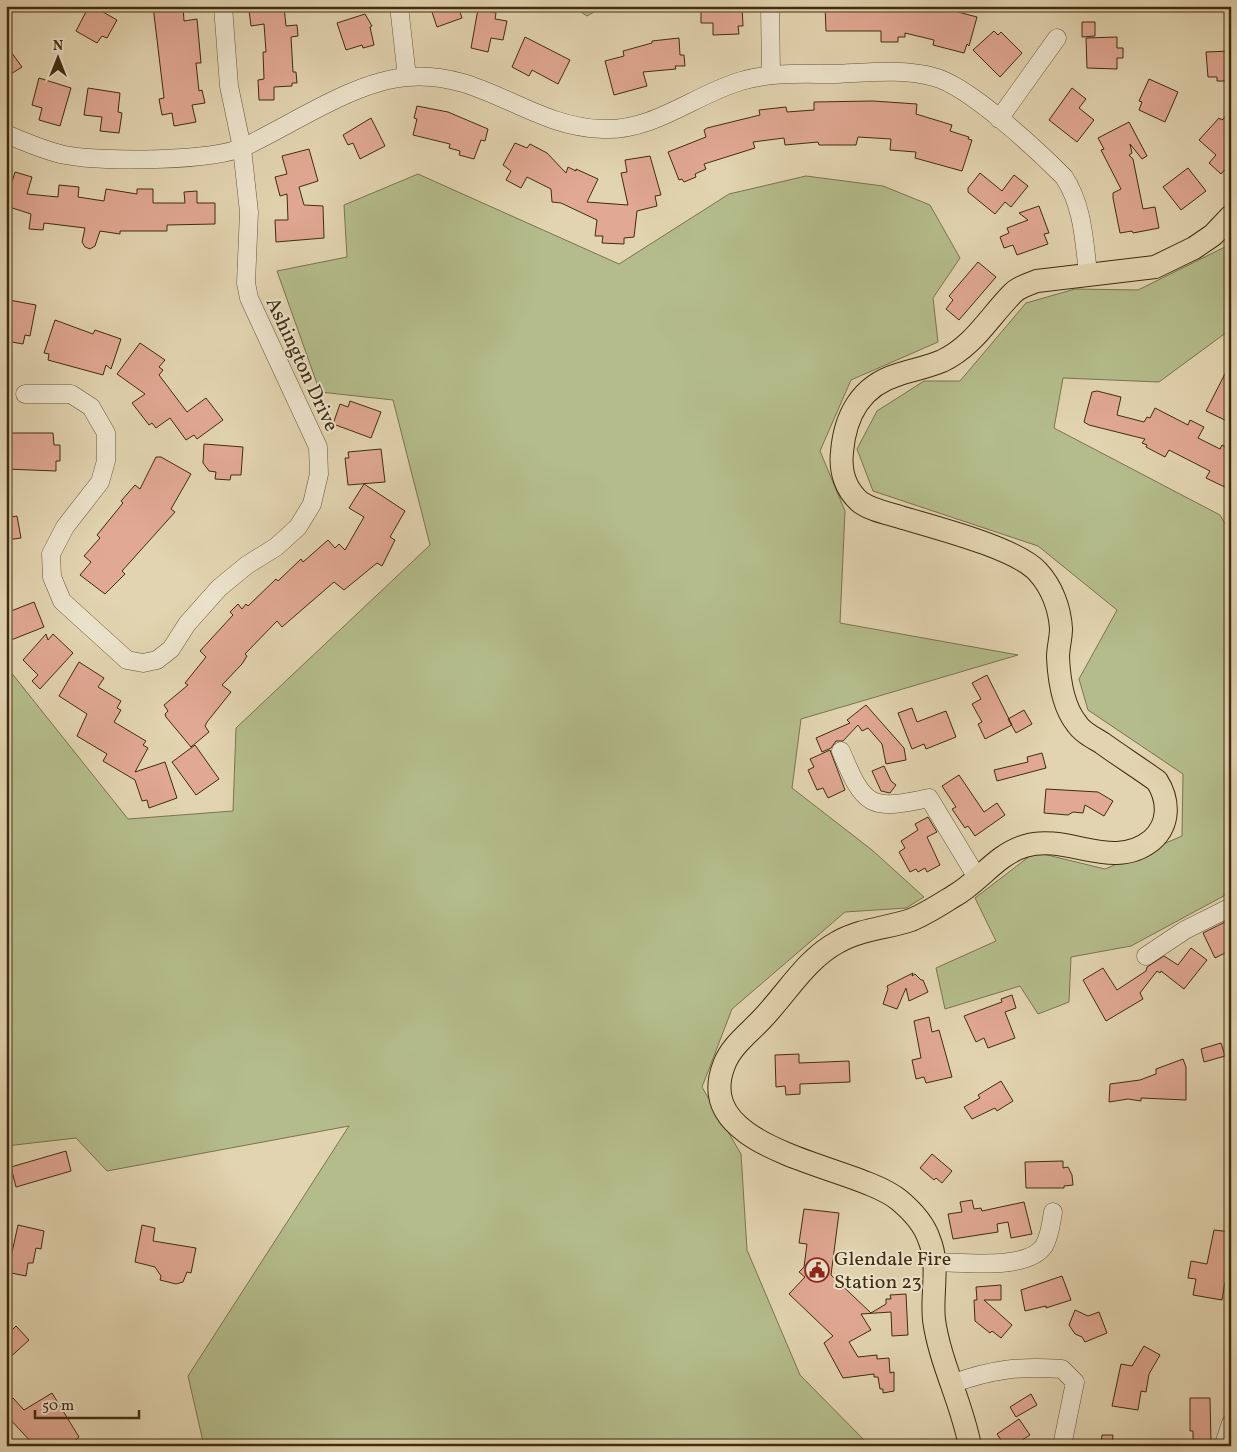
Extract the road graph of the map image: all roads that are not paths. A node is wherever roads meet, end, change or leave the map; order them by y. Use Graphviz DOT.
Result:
graph roads {
  1 [pos="223,6"];
  2 [pos="400,6"];
  3 [pos="770,6"];
  4 [pos="1057,38"];
  5 [pos="772,75"];
  6 [pos="407,77"];
  7 [pos="999,119"];
  8 [pos="6,134"];
  9 [pos="242,148"];
  10 [pos="1231,216"];
  11 [pos="1088,274"];
  12 [pos="25,394"];
  13 [pos="841,751"];
  14 [pos="978,879"];
  15 [pos="1231,907"];
  16 [pos="1146,956"];
  17 [pos="1053,1212"];
  18 [pos="935,1262"];
  19 [pos="951,1384"];
  20 [pos="1231,1424"];
  21 [pos="970,1446"];
  22 [pos="1062,1446"];
  23 [pos="1226,1446"];
  1 -- 9 [label="street, Ashington Drive"];
  2 -- 6 [label="street"];
  3 -- 5 [label="street"];
  4 -- 7 [label="street"];
  5 -- 6 [label="street"];
  5 -- 7 [label="street"];
  6 -- 9 [label="street"];
  7 -- 11 [label="street"];
  8 -- 9 [label="street"];
  9 -- 12 [label="street, Ashington Drive"];
  10 -- 11 [label="main road"];
  11 -- 14 [label="main road"];
  13 -- 14 [label="street"];
  14 -- 18 [label="main road"];
  15 -- 16 [label="street"];
  17 -- 18 [label="street"];
  18 -- 19 [label="main road"];
  19 -- 21 [label="main road"];
  19 -- 22 [label="street"];
  20 -- 23 [label="street"];
}
